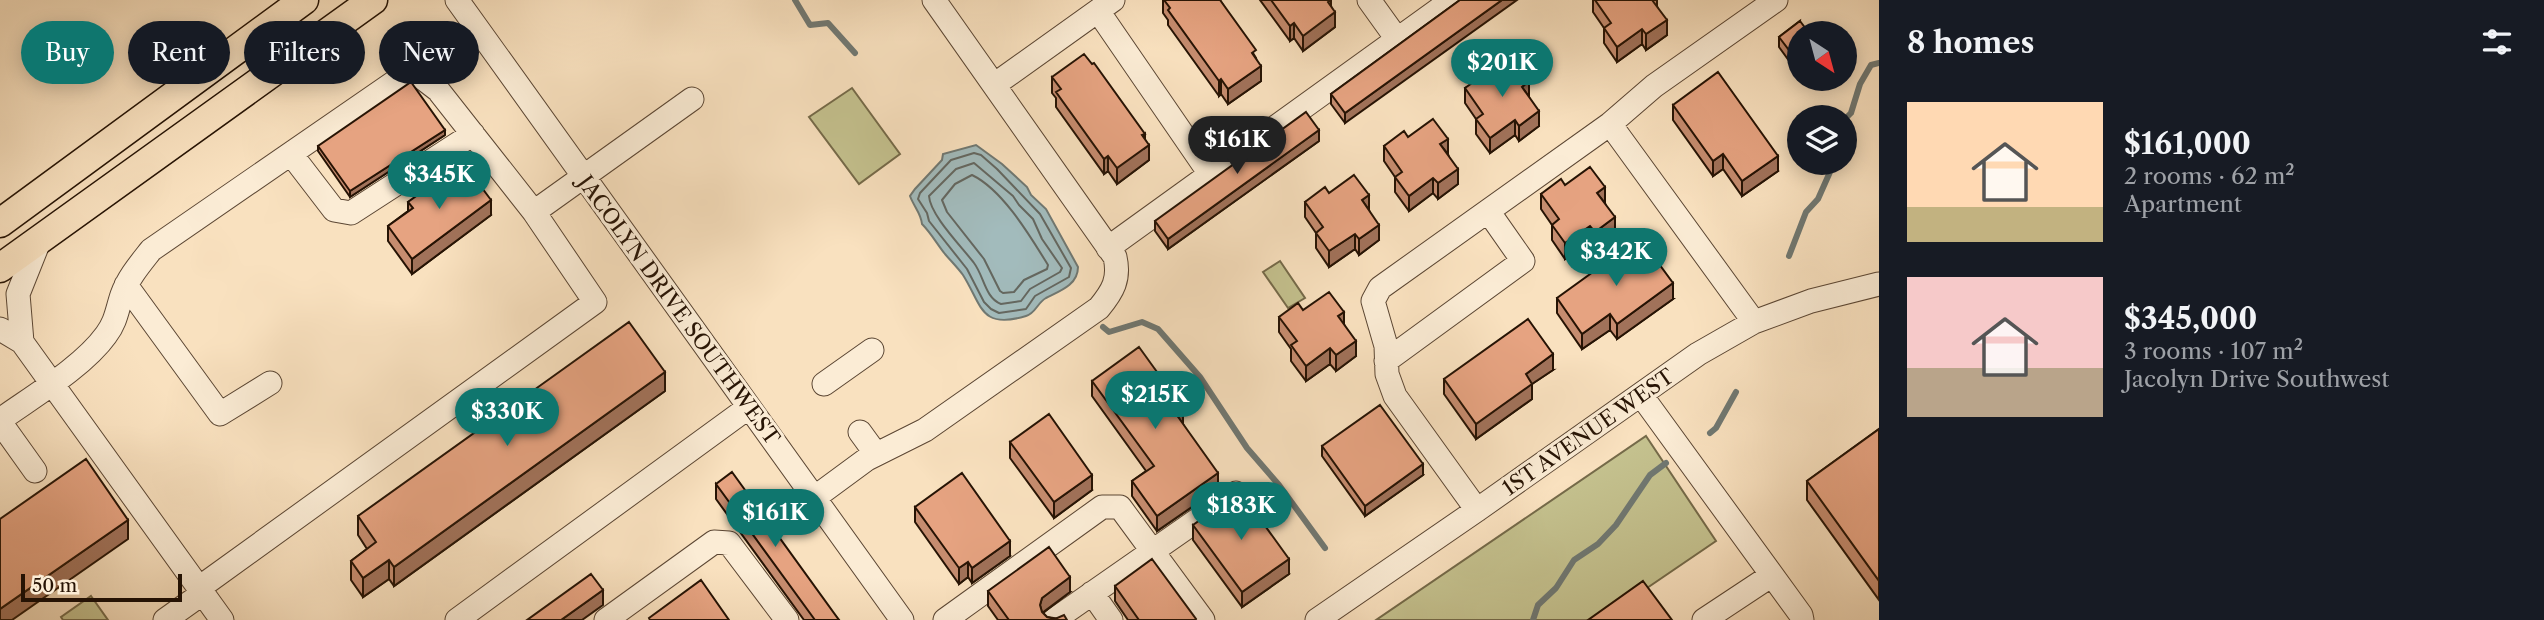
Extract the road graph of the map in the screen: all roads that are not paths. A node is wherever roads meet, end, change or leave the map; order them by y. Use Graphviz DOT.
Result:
graph roads {
  1 [pos="304,0"];
  2 [pos="373,0"];
  3 [pos="457,0"];
  4 [pos="934,0"];
  5 [pos="1369,0"];
  6 [pos="1452,0"];
  7 [pos="1776,0"];
  8 [pos="1105,5"];
  9 [pos="1397,40"];
  10 [pos="994,85"];
  11 [pos="692,99"];
  12 [pos="1610,124"];
  13 [pos="473,134"];
  14 [pos="291,154"];
  15 [pos="81,164"];
  16 [pos="1210,174"];
  17 [pos="584,177"];
  18 [pos="1488,211"];
  19 [pos="534,212"];
  20 [pos="0,223"];
  21 [pos="40,239"];
  22 [pos="0,248"];
  23 [pos="1108,248"];
  24 [pos="0,268"];
  25 [pos="1879,284"];
  26 [pos="126,285"];
  27 [pos="1755,322"];
  28 [pos="0,330"];
  29 [pos="22,342"];
  30 [pos="872,350"];
  31 [pos="1387,361"];
  32 [pos="52,383"];
  33 [pos="270,383"];
  34 [pos="824,384"];
  35 [pos="1641,395"];
  36 [pos="749,407"];
  37 [pos="0,421"];
  38 [pos="860,432"];
  39 [pos="876,454"];
  40 [pos="35,471"];
  41 [pos="1236,493"];
  42 [pos="814,498"];
  43 [pos="1477,510"];
  44 [pos="1152,550"];
  45 [pos="1772,576"];
  46 [pos="201,591"];
  47 [pos="1092,593"];
  48 [pos="1802,618"];
  49 [pos="165,620"];
  50 [pos="222,620"];
  51 [pos="457,620"];
  52 [pos="606,620"];
  53 [pos="787,620"];
  54 [pos="902,620"];
  55 [pos="945,620"];
  56 [pos="1054,620"];
  57 [pos="1111,620"];
  58 [pos="1203,620"];
  59 [pos="1317,620"];
  60 [pos="1704,620"];
  1 -- 15 [label="main road"];
  2 -- 21 [label="main road"];
  3 -- 17 [label="street, JACOLYN DRIVE SOUTHWEST"];
  4 -- 10 [label="street"];
  5 -- 9 [label="street"];
  6 -- 9 [label="street"];
  7 -- 12 [label="street"];
  8 -- 10 [label="street"];
  8 -- 16 [label="street"];
  9 -- 16 [label="street"];
  10 -- 23 [label="street"];
  11 -- 17 [label="street"];
  12 -- 18 [label="street"];
  12 -- 27 [label="street"];
  13 -- 14 [label="street"];
  13 -- 14 [label="street"];
  13 -- 19 [label="street"];
  14 -- 26 [label="street"];
  15 -- 20 [label="main road"];
  15 -- 22 [label="main road"];
  16 -- 23 [label="street"];
  17 -- 19 [label="street"];
  17 -- 36 [label="street, JACOLYN DRIVE SOUTHWEST"];
  18 -- 31 [label="street"];
  18 -- 31 [label="street"];
  19 -- 46 [label="street"];
  21 -- 24 [label="main road"];
  21 -- 29 [label="street"];
  23 -- 39 [label="street"];
  25 -- 27 [label="street, 1ST AVENUE WEST"];
  26 -- 32 [label="street"];
  26 -- 33 [label="street"];
  27 -- 35 [label="street, 1ST AVENUE WEST"];
  28 -- 29 [label="street"];
  29 -- 32 [label="street"];
  30 -- 34 [label="street"];
  31 -- 43 [label="street"];
  32 -- 37 [label="street"];
  32 -- 46 [label="street"];
  35 -- 43 [label="street, 1ST AVENUE WEST"];
  35 -- 45 [label="street"];
  36 -- 42 [label="street, JACOLYN DRIVE SOUTHWEST"];
  36 -- 51 [label="street"];
  37 -- 40 [label="street"];
  38 -- 39 [label="street"];
  39 -- 42 [label="street"];
  41 -- 44 [label="street"];
  42 -- 54 [label="street, JACOLYN DRIVE SOUTHWEST"];
  43 -- 59 [label="street, 1ST AVENUE WEST"];
  44 -- 47 [label="street"];
  44 -- 55 [label="street"];
  44 -- 58 [label="street"];
  45 -- 48 [label="street"];
  45 -- 60 [label="street"];
  46 -- 49 [label="street"];
  46 -- 50 [label="street"];
  47 -- 56 [label="street"];
  47 -- 57 [label="street"];
  52 -- 53 [label="street"];
}
